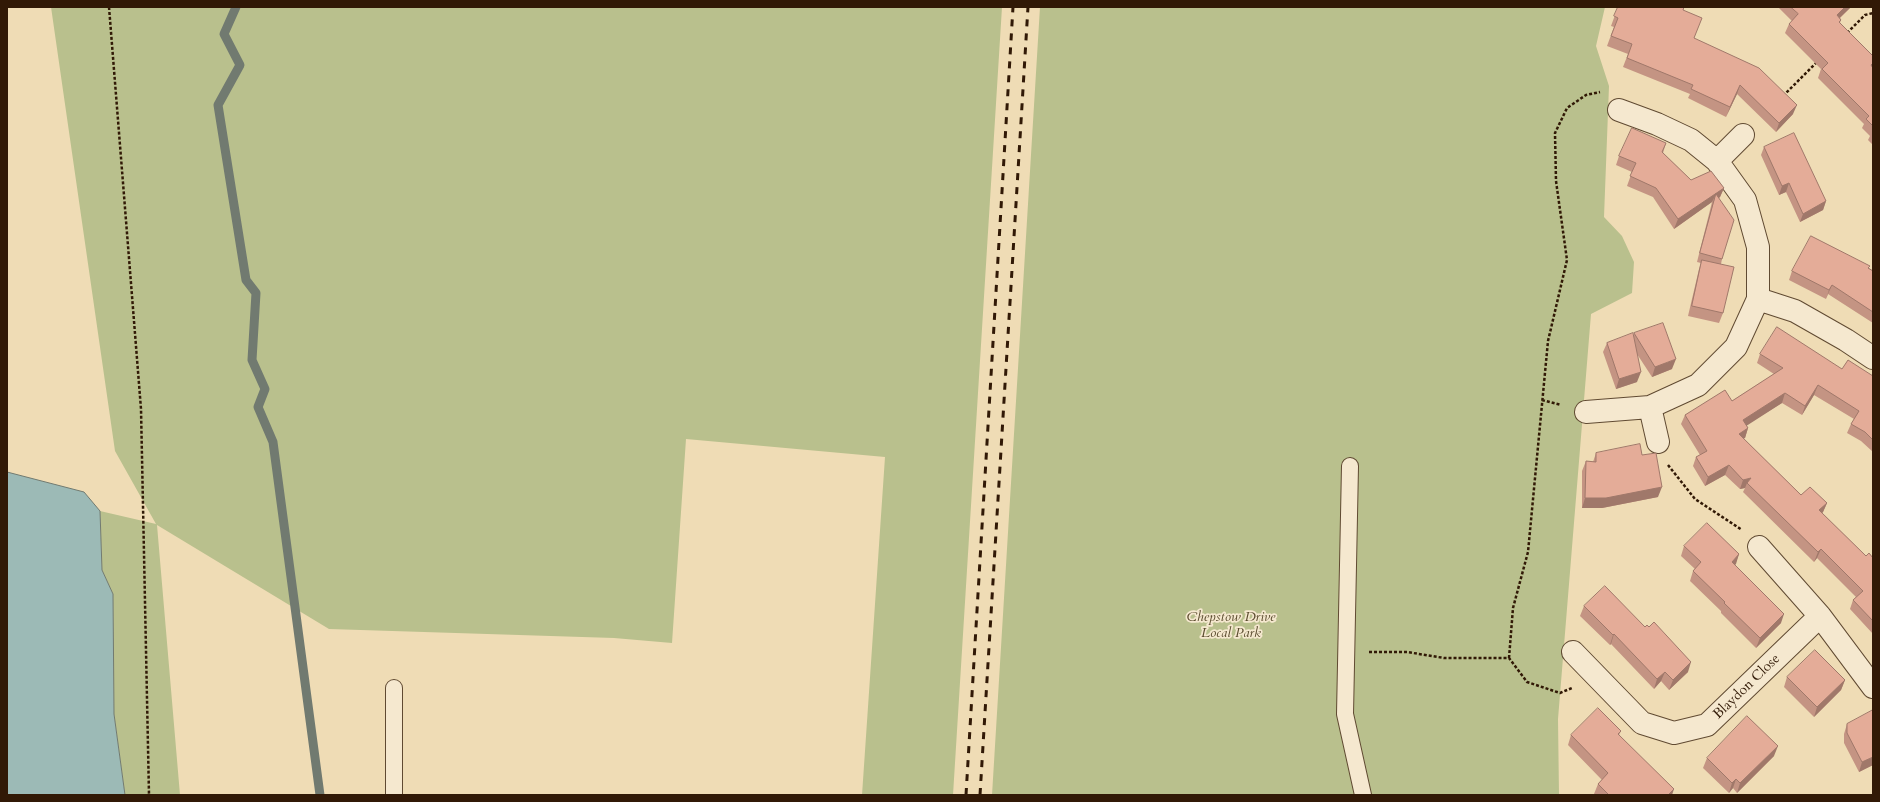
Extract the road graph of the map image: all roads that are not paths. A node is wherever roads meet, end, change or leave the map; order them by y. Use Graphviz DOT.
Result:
graph roads {
  1 [pos="1619,110"];
  2 [pos="1743,135"];
  3 [pos="1717,161"];
  4 [pos="1758,299"];
  5 [pos="1873,358"];
  6 [pos="1650,407"];
  7 [pos="1586,412"];
  8 [pos="1658,442"];
  9 [pos="1350,466"];
  10 [pos="1759,548"];
  11 [pos="1820,616"];
  12 [pos="1573,652"];
  13 [pos="1873,686"];
  14 [pos="394,688"];
  15 [pos="394,795"];
  16 [pos="1363,795"];
  1 -- 3 [label="street"];
  2 -- 3 [label="street"];
  3 -- 4 [label="street"];
  4 -- 5 [label="street"];
  4 -- 6 [label="street"];
  6 -- 7 [label="street"];
  6 -- 8 [label="street"];
  9 -- 16 [label="lane"];
  10 -- 11 [label="street"];
  11 -- 12 [label="street, Blaydon Close"];
  11 -- 13 [label="street"];
  14 -- 15 [label="lane"];
}
